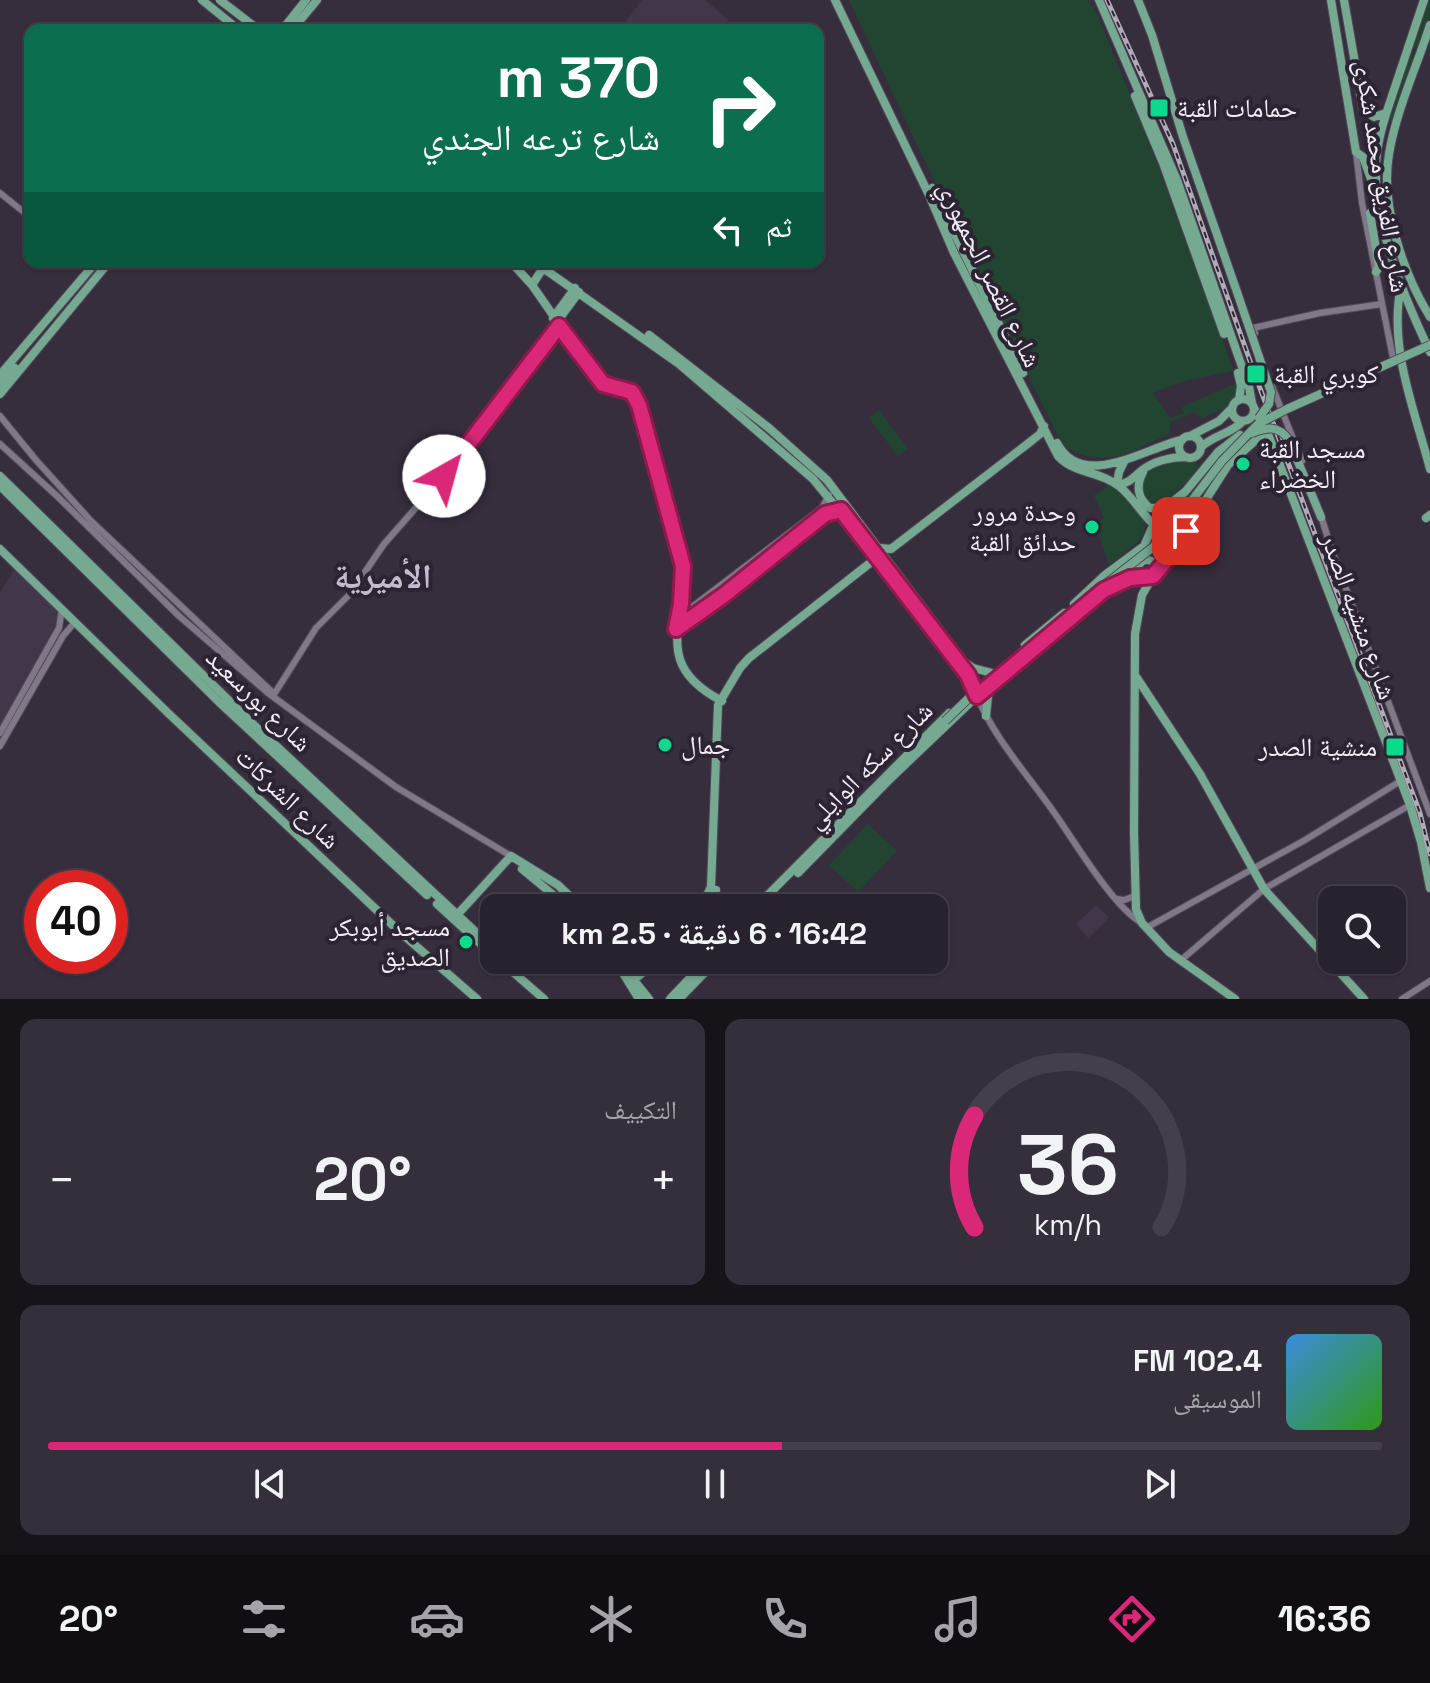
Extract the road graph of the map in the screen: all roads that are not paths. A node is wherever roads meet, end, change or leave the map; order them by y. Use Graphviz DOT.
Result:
graph roads {
  1 [pos="202,0"];
  2 [pos="220,0"];
  3 [pos="306,0"];
  4 [pos="317,0"];
  5 [pos="1096,0"];
  6 [pos="1138,0"];
  7 [pos="1331,0"];
  8 [pos="1424,0"];
  9 [pos="839,2"];
  10 [pos="1344,2"];
  11 [pos="232,24"];
  12 [pos="250,24"];
  13 [pos="288,24"];
  14 [pos="290,24"];
  15 [pos="1430,25"];
  16 [pos="1387,112"];
  17 [pos="1356,152"];
  18 [pos="922,173"];
  19 [pos="1377,189"];
  20 [pos="0,193"];
  21 [pos="1381,210"];
  22 [pos="24,212"];
  23 [pos="954,234"];
  24 [pos="949,243"];
  25 [pos="959,253"];
  26 [pos="90,268"];
  27 [pos="104,268"];
  28 [pos="516,268"];
  29 [pos="540,268"];
  30 [pos="546,268"];
  31 [pos="1376,272"];
  32 [pos="1402,284"];
  33 [pos="532,285"];
  34 [pos="577,289"];
  35 [pos="1418,296"];
  36 [pos="1408,302"];
  37 [pos="76,304"];
  38 [pos="1382,304"];
  39 [pos="1430,317"];
  40 [pos="556,322"];
  41 [pos="1430,343"];
  42 [pos="1232,348"];
  43 [pos="1430,352"];
  44 [pos="1393,358"];
  45 [pos="1,381"];
  46 [pos="0,394"];
  47 [pos="1236,404"];
  48 [pos="1253,405"];
  49 [pos="0,416"];
  50 [pos="1251,419"];
  51 [pos="1044,426"];
  52 [pos="1263,433"];
  53 [pos="1244,435"];
  54 [pos="1186,438"];
  55 [pos="774,439"];
  56 [pos="1051,442"];
  57 [pos="0,444"];
  58 [pos="1201,447"];
  59 [pos="1186,457"];
  60 [pos="1222,461"];
  61 [pos="1124,462"];
  62 [pos="1148,467"];
  63 [pos="1430,469"];
  64 [pos="1096,470"];
  65 [pos="0,476"];
  66 [pos="1118,485"];
  67 [pos="0,486"];
  68 [pos="829,495"];
  69 [pos="21,502"];
  70 [pos="1166,506"];
  71 [pos="667,508"];
  72 [pos="841,510"];
  73 [pos="680,513"];
  74 [pos="1321,517"];
  75 [pos="1153,525"];
  76 [pos="1184,533"];
  77 [pos="0,549"];
  78 [pos="877,550"];
  79 [pos="1150,560"];
  80 [pos="887,562"];
  81 [pos="1148,574"];
  82 [pos="1089,590"];
  83 [pos="816,608"];
  84 [pos="62,609"];
  85 [pos="679,617"];
  86 [pos="75,622"];
  87 [pos="676,629"];
  88 [pos="969,670"];
  89 [pos="992,673"];
  90 [pos="1135,674"];
  91 [pos="989,686"];
  92 [pos="975,692"];
  93 [pos="1146,695"];
  94 [pos="273,696"];
  95 [pos="1135,699"];
  96 [pos="722,701"];
  97 [pos="969,704"];
  98 [pos="981,706"];
  99 [pos="986,716"];
  100 [pos="0,733"];
  101 [pos="0,746"];
  102 [pos="890,779"];
  103 [pos="1399,782"];
  104 [pos="1410,805"];
  105 [pos="1430,814"];
  106 [pos="346,815"];
  107 [pos="510,858"];
  108 [pos="1253,868"];
  109 [pos="1430,888"];
  110 [pos="1264,889"];
  111 [pos="553,894"];
  112 [pos="567,894"];
  113 [pos="708,894"];
  114 [pos="714,894"];
  115 [pos="769,894"];
  116 [pos="777,894"];
  117 [pos="1135,896"];
  118 [pos="1117,899"];
  119 [pos="457,915"];
  120 [pos="1144,926"];
  121 [pos="480,936"];
  122 [pos="480,943"];
  123 [pos="1180,961"];
  124 [pos="515,974"];
  125 [pos="523,974"];
  126 [pos="624,974"];
  127 [pos="637,974"];
  128 [pos="696,974"];
  129 [pos="696,974"];
  130 [pos="634,976"];
  131 [pos="1430,981"];
  132 [pos="477,999"];
  133 [pos="544,999"];
  134 [pos="552,999"];
  135 [pos="639,999"];
  136 [pos="649,999"];
  137 [pos="672,999"];
  138 [pos="1235,999"];
  139 [pos="1364,999"];
  140 [pos="1402,999"];
  1 -- 11 [label="main road"];
  2 -- 12 [label="main road"];
  3 -- 13 [label="main road"];
  4 -- 14 [label="main road"];
  5 -- 42 [label="main road"];
  6 -- 50 [label="main road, bridge"];
  7 -- 17 [label="main road, شارع الفريق محمد شكرى"];
  8 -- 16 [label="main road"];
  9 -- 18 [label="main road, شارع القصر الجمهوري"];
  10 -- 16 [label="main road"];
  15 -- 35 [label="main road"];
  16 -- 19 [label="main road"];
  17 -- 19 [label="main road"];
  17 -- 31 [label="street, شارع الفريق محمد شكرى"];
  18 -- 23 [label="main road, شارع القصر الجمهوري"];
  18 -- 24 [label="main road, شارع القصر الجمهوري"];
  19 -- 21 [label="main road"];
  20 -- 22 [label="street"];
  21 -- 31 [label="main road"];
  21 -- 32 [label="main road"];
  23 -- 24 [label="main road"];
  23 -- 25 [label="main road, شارع القصر الجمهوري"];
  24 -- 25 [label="main road, شارع القصر الجمهوري"];
  25 -- 51 [label="main road, شارع القصر الجمهوري"];
  25 -- 64 [label="main road, شارع القصر الجمهوري"];
  26 -- 45 [label="main road"];
  27 -- 37 [label="main road"];
  28 -- 33 [label="main road"];
  29 -- 33 [label="main road"];
  30 -- 34 [label="main road"];
  31 -- 38 [label="street, شارع الفريق محمد شكرى"];
  32 -- 36 [label="main road"];
  32 -- 63 [label="main road"];
  33 -- 40 [label="main road"];
  34 -- 40 [label="main road"];
  34 -- 55 [label="main road"];
  35 -- 36 [label="main road"];
  35 -- 39 [label="main road"];
  36 -- 43 [label="main road"];
  37 -- 45 [label="main road"];
  37 -- 46 [label="main road"];
  38 -- 44 [label="street, شارع الفريق محمد شكرى"];
  38 -- 74 [label="street"];
  40 -- 71 [label="main road"];
  40 -- 94 [label="street"];
  41 -- 50 [label="main road, bridge"];
  41 -- 53 [label="main road, bridge"];
  42 -- 47 [label="main road"];
  42 -- 48 [label="main road, شارع منشيه الصدر"];
  47 -- 48 [label="main road"];
  47 -- 50 [label="main road"];
  47 -- 54 [label="main road, شارع القصر الجمهوري"];
  48 -- 50 [label="main road"];
  48 -- 52 [label="main road, شارع منشيه الصدر"];
  49 -- 94 [label="street"];
  50 -- 52 [label="main road"];
  50 -- 53 [label="main road, bridge"];
  50 -- 58 [label="main road"];
  51 -- 56 [label="main road, شارع القصر الجمهوري"];
  51 -- 78 [label="main road"];
  52 -- 76 [label="main road, شارع سكه الوايلي"];
  52 -- 103 [label="main road, شارع منشيه الصدر"];
  53 -- 60 [label="main road, bridge"];
  53 -- 70 [label="main road, شارع سكه الوايلي"];
  53 -- 74 [label="main road, bridge"];
  53 -- 82 [label="main road, bridge"];
  54 -- 58 [label="main road"];
  54 -- 59 [label="main road"];
  54 -- 61 [label="main road, شارع القصر الجمهوري"];
  55 -- 68 [label="main road"];
  55 -- 78 [label="main road"];
  56 -- 64 [label="main road, شارع القصر الجمهوري"];
  56 -- 80 [label="main road"];
  57 -- 94 [label="street"];
  58 -- 59 [label="main road"];
  59 -- 62 [label="main road"];
  60 -- 76 [label="main road, bridge"];
  60 -- 102 [label="main road, bridge"];
  61 -- 64 [label="main road, شارع القصر الجمهوري"];
  61 -- 66 [label="main road"];
  62 -- 66 [label="main road"];
  62 -- 70 [label="main road"];
  64 -- 66 [label="main road, شارع القصر الجمهوري"];
  65 -- 69 [label="main road, شارع بورسعيد"];
  66 -- 75 [label="main road, شارع القصر الجمهوري"];
  67 -- 69 [label="main road, شارع بورسعيد"];
  68 -- 72 [label="main road"];
  68 -- 85 [label="street"];
  69 -- 106 [label="main road, شارع بورسعيد"];
  70 -- 75 [label="main road, شارع سكه الوايلي"];
  71 -- 73 [label="main road"];
  71 -- 85 [label="main road"];
  72 -- 78 [label="main road"];
  72 -- 87 [label="street"];
  74 -- 105 [label="street"];
  75 -- 76 [label="main road, شارع القصر الجمهوري"];
  75 -- 79 [label="main road"];
  75 -- 82 [label="main road, شارع سكه الوايلي"];
  76 -- 81 [label="main road, شارع سكه الوايلي"];
  77 -- 84 [label="main road, شارع الشركات"];
  78 -- 80 [label="main road"];
  78 -- 83 [label="main road"];
  79 -- 81 [label="main road"];
  79 -- 81 [label="main road"];
  80 -- 83 [label="main road"];
  80 -- 88 [label="main road"];
  81 -- 90 [label="main road"];
  81 -- 91 [label="main road, شارع سكه الوايلي"];
  82 -- 89 [label="main road, شارع سكه الوايلي"];
  83 -- 96 [label="main road"];
  84 -- 86 [label="main road, شارع الشركات"];
  84 -- 100 [label="street"];
  85 -- 87 [label="main road"];
  86 -- 101 [label="street"];
  86 -- 132 [label="main road, شارع الشركات"];
  87 -- 96 [label="main road"];
  88 -- 89 [label="main road"];
  88 -- 92 [label="main road"];
  89 -- 92 [label="main road, شارع سكه الوايلي"];
  90 -- 93 [label="main road"];
  90 -- 95 [label="main road"];
  91 -- 92 [label="main road, شارع سكه الوايلي"];
  91 -- 99 [label="main road"];
  92 -- 97 [label="main road, شارع سكه الوايلي"];
  92 -- 98 [label="street"];
  92 -- 115 [label="main road, شارع سكه الوايلي"];
  93 -- 95 [label="main road"];
  93 -- 108 [label="main road"];
  94 -- 107 [label="street"];
  95 -- 117 [label="main road"];
  96 -- 113 [label="main road"];
  96 -- 114 [label="main road"];
  97 -- 98 [label="main road"];
  97 -- 102 [label="main road, شارع سكه الوايلي"];
  98 -- 99 [label="street"];
  99 -- 118 [label="street"];
  102 -- 116 [label="main road, شارع سكه الوايلي"];
  103 -- 104 [label="main road, شارع منشيه الصدر"];
  103 -- 108 [label="street"];
  104 -- 109 [label="main road, شارع منشيه الصدر"];
  104 -- 110 [label="street"];
  106 -- 119 [label="main road, شارع بورسعيد"];
  106 -- 122 [label="main road, شارع بورسعيد"];
  107 -- 111 [label="main road"];
  107 -- 112 [label="main road"];
  107 -- 119 [label="main road"];
  108 -- 110 [label="main road"];
  108 -- 120 [label="street"];
  110 -- 123 [label="street"];
  110 -- 139 [label="main road"];
  117 -- 118 [label="street"];
  117 -- 120 [label="main road"];
  118 -- 120 [label="street"];
  119 -- 121 [label="main road, شارع بورسعيد"];
  120 -- 123 [label="main road"];
  123 -- 138 [label="main road"];
  124 -- 133 [label="main road"];
  125 -- 134 [label="main road"];
  126 -- 135 [label="main road"];
  127 -- 130 [label="main road"];
  128 -- 137 [label="main road"];
  129 -- 137 [label="main road"];
  130 -- 136 [label="main road"];
  131 -- 140 [label="street"];
}
